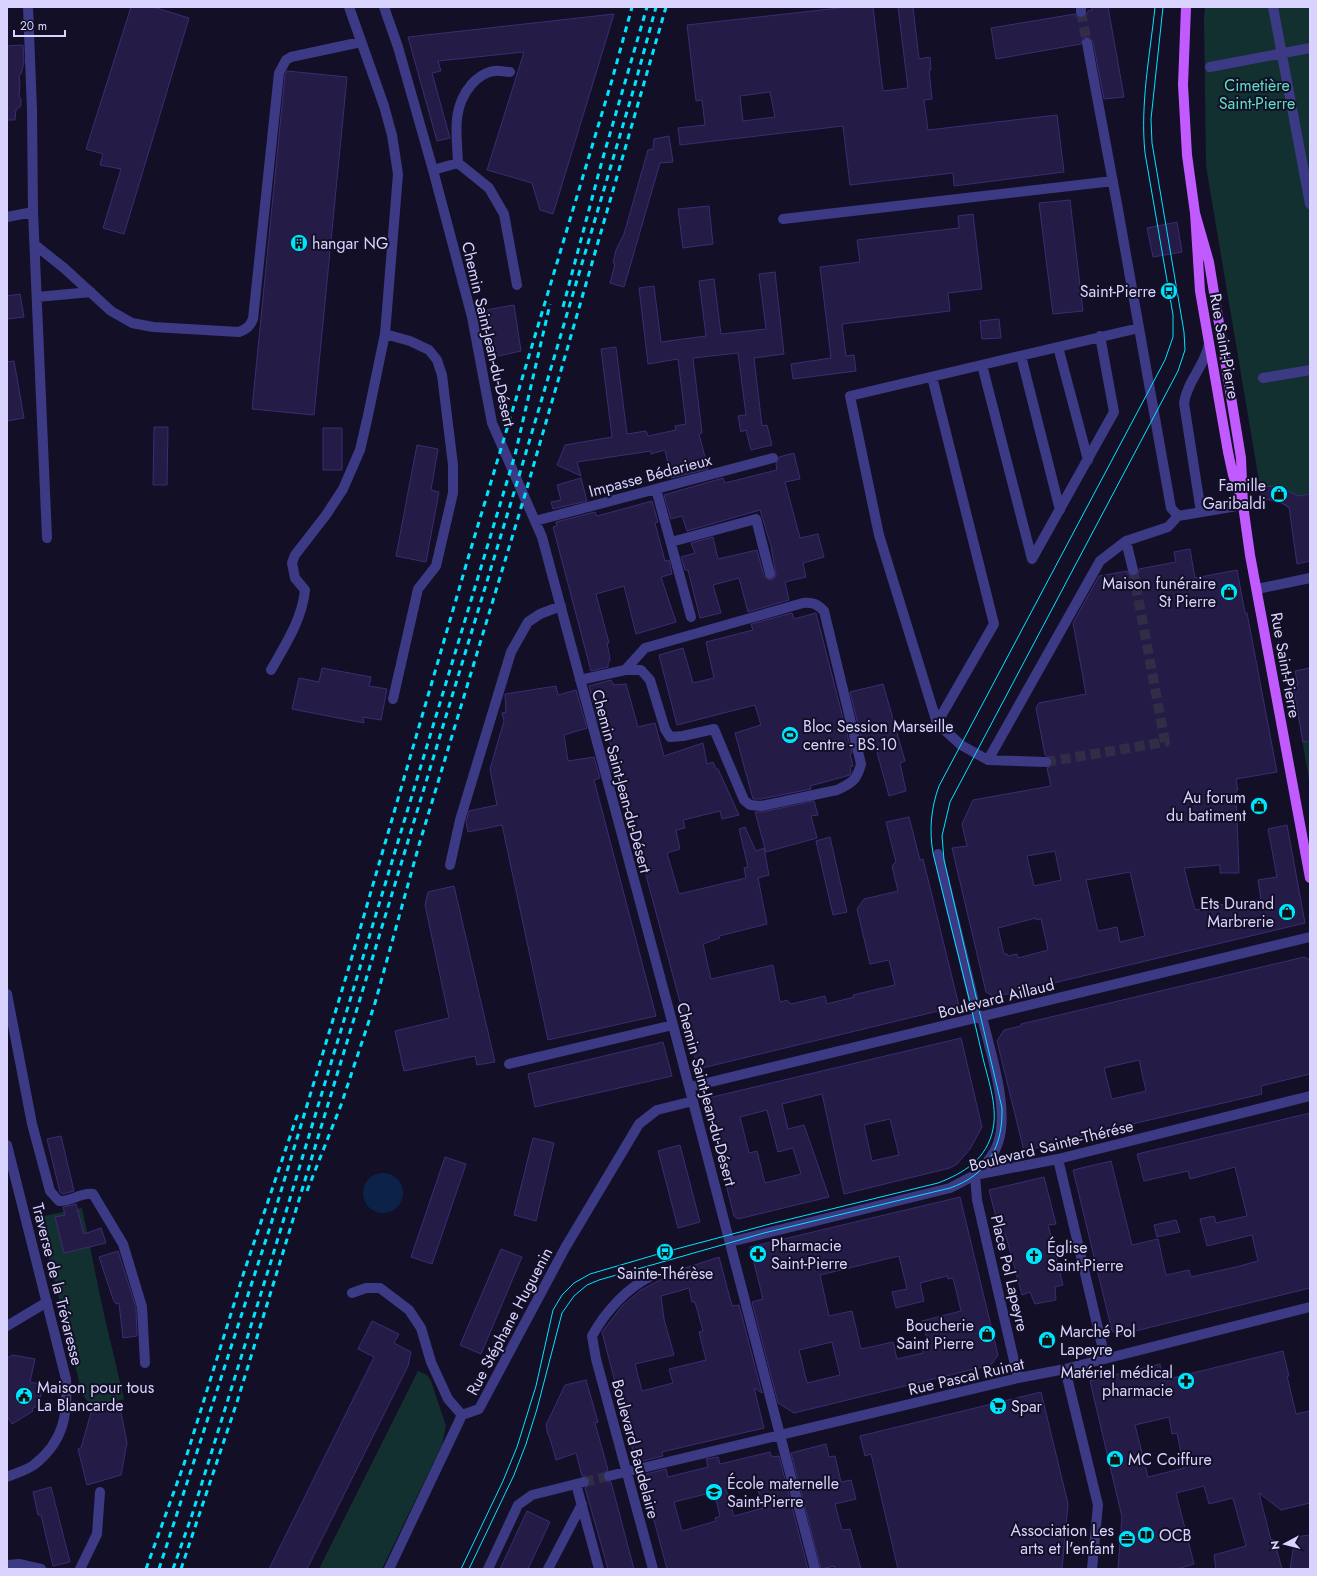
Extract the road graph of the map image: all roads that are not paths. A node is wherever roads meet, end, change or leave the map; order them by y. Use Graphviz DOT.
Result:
graph roads {
  1 [pos="28,7"];
  2 [pos="349,7"];
  3 [pos="384,7"];
  4 [pos="1186,7"];
  5 [pos="1273,7"];
  6 [pos="361,42"];
  7 [pos="1087,43"];
  8 [pos="1310,48"];
  9 [pos="1282,53"];
  10 [pos="1210,67"];
  11 [pos="510,72"];
  12 [pos="458,163"];
  13 [pos="433,170"];
  14 [pos="1113,182"];
  15 [pos="1310,204"];
  16 [pos="33,212"];
  17 [pos="1195,213"];
  18 [pos="7,217"];
  19 [pos="783,219"];
  20 [pos="35,245"];
  21 [pos="517,285"];
  22 [pos="90,292"];
  23 [pos="37,297"];
  24 [pos="1139,328"];
  25 [pos="385,334"];
  26 [pos="1100,336"];
  27 [pos="1209,342"];
  28 [pos="1058,347"];
  29 [pos="1021,356"];
  30 [pos="982,365"];
  31 [pos="1310,370"];
  32 [pos="932,377"];
  33 [pos="1263,378"];
  34 [pos="773,458"];
  35 [pos="1088,460"];
  36 [pos="656,489"];
  37 [pos="1243,505"];
  38 [pos="1060,510"];
  39 [pos="1201,512"];
  40 [pos="1178,516"];
  41 [pos="535,521"];
  42 [pos="46,538"];
  43 [pos="1126,541"];
  44 [pos="671,542"];
  45 [pos="1133,570"];
  46 [pos="770,574"];
  47 [pos="1310,578"];
  48 [pos="1257,589"];
  49 [pos="561,606"];
  50 [pos="691,617"];
  51 [pos="271,670"];
  52 [pos="625,670"];
  53 [pos="580,680"];
  54 [pos="393,699"];
  55 [pos="937,723"];
  56 [pos="988,760"];
  57 [pos="1046,762"];
  58 [pos="938,854"];
  59 [pos="450,865"];
  60 [pos="1310,878"];
  61 [pos="1310,937"];
  62 [pos="7,994"];
  63 [pos="980,1018"];
  64 [pos="674,1026"];
  65 [pos="509,1064"];
  66 [pos="690,1087"];
  67 [pos="1310,1096"];
  68 [pos="693,1100"];
  69 [pos="7,1145"];
  70 [pos="1058,1159"];
  71 [pos="975,1175"];
  72 [pos="730,1242"];
  73 [pos="654,1275"];
  74 [pos="352,1293"];
  75 [pos="47,1302"];
  76 [pos="1310,1307"];
  77 [pos="7,1326"];
  78 [pos="1105,1358"];
  79 [pos="146,1363"];
  80 [pos="1065,1369"];
  81 [pos="1018,1378"];
  82 [pos="462,1415"];
  83 [pos="781,1436"];
  84 [pos="627,1471"];
  85 [pos="609,1476"];
  86 [pos="7,1477"];
  87 [pos="100,1492"];
  88 [pos="582,1504"];
  89 [pos="7,1565"];
  90 [pos="41,1569"];
  91 [pos="80,1569"];
  92 [pos="389,1569"];
  93 [pos="488,1569"];
  94 [pos="548,1569"];
  95 [pos="599,1569"];
  96 [pos="653,1569"];
  97 [pos="816,1569"];
  98 [pos="1092,1569"];
  1 -- 16 [label="street"];
  2 -- 6 [label="street"];
  3 -- 13 [label="street, Chemin Saint-Jean-du-Désert"];
  4 -- 17 [label="main road, Rue Saint-Pierre"];
  5 -- 9 [label="street"];
  6 -- 22 [label="street"];
  6 -- 25 [label="street"];
  7 -- 14 [label="street"];
  8 -- 9 [label="street"];
  9 -- 10 [label="street"];
  9 -- 15 [label="street"];
  11 -- 12 [label="street"];
  12 -- 13 [label="street"];
  12 -- 21 [label="street"];
  13 -- 41 [label="street, Chemin Saint-Jean-du-Désert"];
  14 -- 19 [label="street"];
  14 -- 24 [label="street"];
  16 -- 18 [label="street"];
  16 -- 20 [label="street"];
  17 -- 27 [label="main road, Rue Saint-Pierre"];
  17 -- 37 [label="main road, Rue Saint-Pierre"];
  20 -- 22 [label="street"];
  20 -- 23 [label="street"];
  22 -- 23 [label="street"];
  23 -- 42 [label="street"];
  24 -- 26 [label="street"];
  24 -- 40 [label="street"];
  25 -- 51 [label="street"];
  25 -- 54 [label="street"];
  26 -- 28 [label="street"];
  26 -- 35 [label="street"];
  27 -- 37 [label="main road, Rue Saint-Pierre"];
  27 -- 39 [label="street"];
  28 -- 29 [label="street"];
  28 -- 35 [label="street"];
  29 -- 30 [label="street"];
  29 -- 38 [label="street"];
  30 -- 32 [label="street"];
  30 -- 38 [label="street"];
  31 -- 33 [label="street"];
  32 -- 55 [label="street"];
  32 -- 55 [label="street"];
  34 -- 36 [label="street, Impasse Bédarieux"];
  35 -- 38 [label="street"];
  36 -- 41 [label="street, Impasse Bédarieux"];
  36 -- 44 [label="street"];
  37 -- 39 [label="street"];
  37 -- 48 [label="main road, Rue Saint-Pierre"];
  39 -- 40 [label="street"];
  40 -- 43 [label="street"];
  41 -- 49 [label="street, Chemin Saint-Jean-du-Désert"];
  43 -- 45 [label="street"];
  43 -- 56 [label="street"];
  44 -- 46 [label="street"];
  44 -- 50 [label="street"];
  47 -- 48 [label="street"];
  48 -- 60 [label="main road, Rue Saint-Pierre"];
  49 -- 53 [label="street, Chemin Saint-Jean-du-Désert"];
  49 -- 59 [label="street"];
  52 -- 52 [label="street"];
  52 -- 53 [label="street"];
  53 -- 64 [label="street, Chemin Saint-Jean-du-Désert"];
  55 -- 56 [label="street"];
  56 -- 57 [label="street"];
  58 -- 63 [label="street"];
  61 -- 63 [label="street, Boulevard Aillaud"];
  62 -- 79 [label="street"];
  63 -- 66 [label="street, Boulevard Aillaud"];
  63 -- 71 [label="street"];
  64 -- 65 [label="street"];
  64 -- 66 [label="street, Chemin Saint-Jean-du-Désert"];
  66 -- 68 [label="street, Chemin Saint-Jean-du-Désert"];
  67 -- 70 [label="street, Boulevard Sainte-Thérése"];
  68 -- 72 [label="street, Chemin Saint-Jean-du-Désert"];
  68 -- 82 [label="street, Rue Stéphane Huguenin"];
  69 -- 75 [label="street, Traverse de la Trévaresse"];
  70 -- 71 [label="street, Boulevard Sainte-Thérése"];
  70 -- 78 [label="street"];
  71 -- 72 [label="street, Boulevard Sainte-Thérése"];
  71 -- 81 [label="street, Place Pol Lapeyre"];
  72 -- 83 [label="street, Chemin Saint-Jean-du-Désert"];
  73 -- 84 [label="street, Boulevard Baudelaire"];
  74 -- 82 [label="street, Rue Stéphane Huguenin"];
  75 -- 77 [label="street"];
  75 -- 86 [label="street, Traverse de la Trévaresse"];
  76 -- 78 [label="street, Rue Pascal Ruinat"];
  78 -- 80 [label="street, Rue Pascal Ruinat"];
  80 -- 81 [label="street, Rue Pascal Ruinat"];
  80 -- 98 [label="street"];
  81 -- 83 [label="street, Rue Pascal Ruinat"];
  82 -- 92 [label="street"];
  83 -- 84 [label="street, Rue Pascal Ruinat"];
  83 -- 97 [label="street, Chemin Saint-Jean-du-Désert"];
  84 -- 85 [label="street, Rue Pascal Ruinat"];
  84 -- 96 [label="street, Boulevard Baudelaire"];
  87 -- 91 [label="street"];
  88 -- 93 [label="street"];
  88 -- 94 [label="street"];
  88 -- 95 [label="street"];
  89 -- 90 [label="street"];
}
